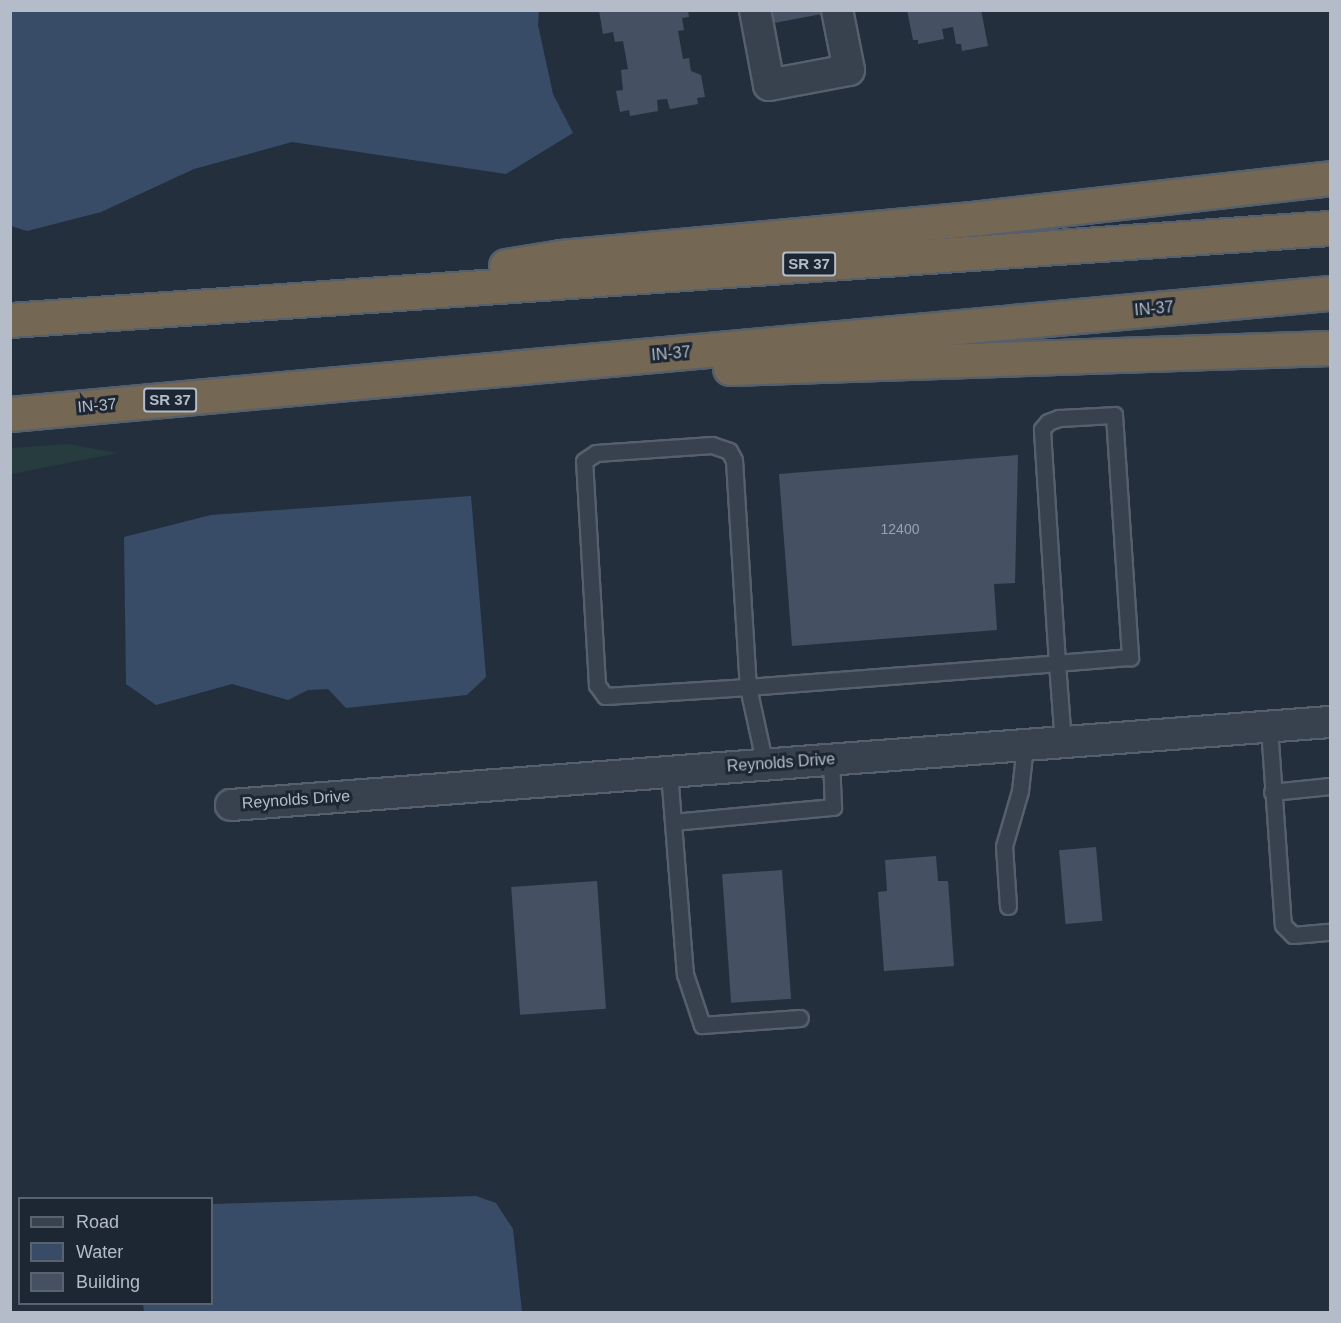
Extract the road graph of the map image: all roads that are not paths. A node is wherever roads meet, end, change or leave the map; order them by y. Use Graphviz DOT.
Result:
graph roads {
  1 [pos="755,10"];
  2 [pos="837,10"];
  3 [pos="1330,178"];
  4 [pos="1330,228"];
  5 [pos="1330,293"];
  6 [pos="342,296"];
  7 [pos="10,320"];
  8 [pos="1330,348"];
  9 [pos="491,370"];
  10 [pos="10,414"];
  11 [pos="1057,663"];
  12 [pos="748,687"];
  13 [pos="1330,722"];
  14 [pos="1269,726"];
  15 [pos="1063,742"];
  16 [pos="1025,745"];
  17 [pos="831,759"];
  18 [pos="765,765"];
  19 [pos="669,772"];
  20 [pos="1330,786"];
  21 [pos="1272,792"];
  22 [pos="231,805"];
  23 [pos="673,822"];
  24 [pos="1008,906"];
  25 [pos="1330,932"];
  26 [pos="800,1018"];
  1 -- 2 [label="street"];
  3 -- 6 [label="highway"];
  4 -- 6 [label="highway, SR 37"];
  5 -- 9 [label="highway, IN-37 / SR 37"];
  6 -- 7 [label="highway, SR 37"];
  8 -- 9 [label="highway"];
  9 -- 10 [label="highway, IN-37 / SR 37"];
  11 -- 11 [label="lane"];
  11 -- 12 [label="lane"];
  11 -- 15 [label="lane"];
  12 -- 12 [label="lane"];
  12 -- 18 [label="lane"];
  13 -- 14 [label="street, Reynolds Drive"];
  14 -- 15 [label="street, Reynolds Drive"];
  14 -- 21 [label="lane"];
  15 -- 16 [label="street, Reynolds Drive"];
  16 -- 17 [label="street, Reynolds Drive"];
  16 -- 24 [label="lane"];
  17 -- 18 [label="street, Reynolds Drive"];
  17 -- 23 [label="lane"];
  18 -- 19 [label="street, Reynolds Drive"];
  19 -- 22 [label="street, Reynolds Drive"];
  19 -- 23 [label="lane"];
  20 -- 21 [label="lane"];
  21 -- 25 [label="lane"];
  23 -- 26 [label="lane"];
}
